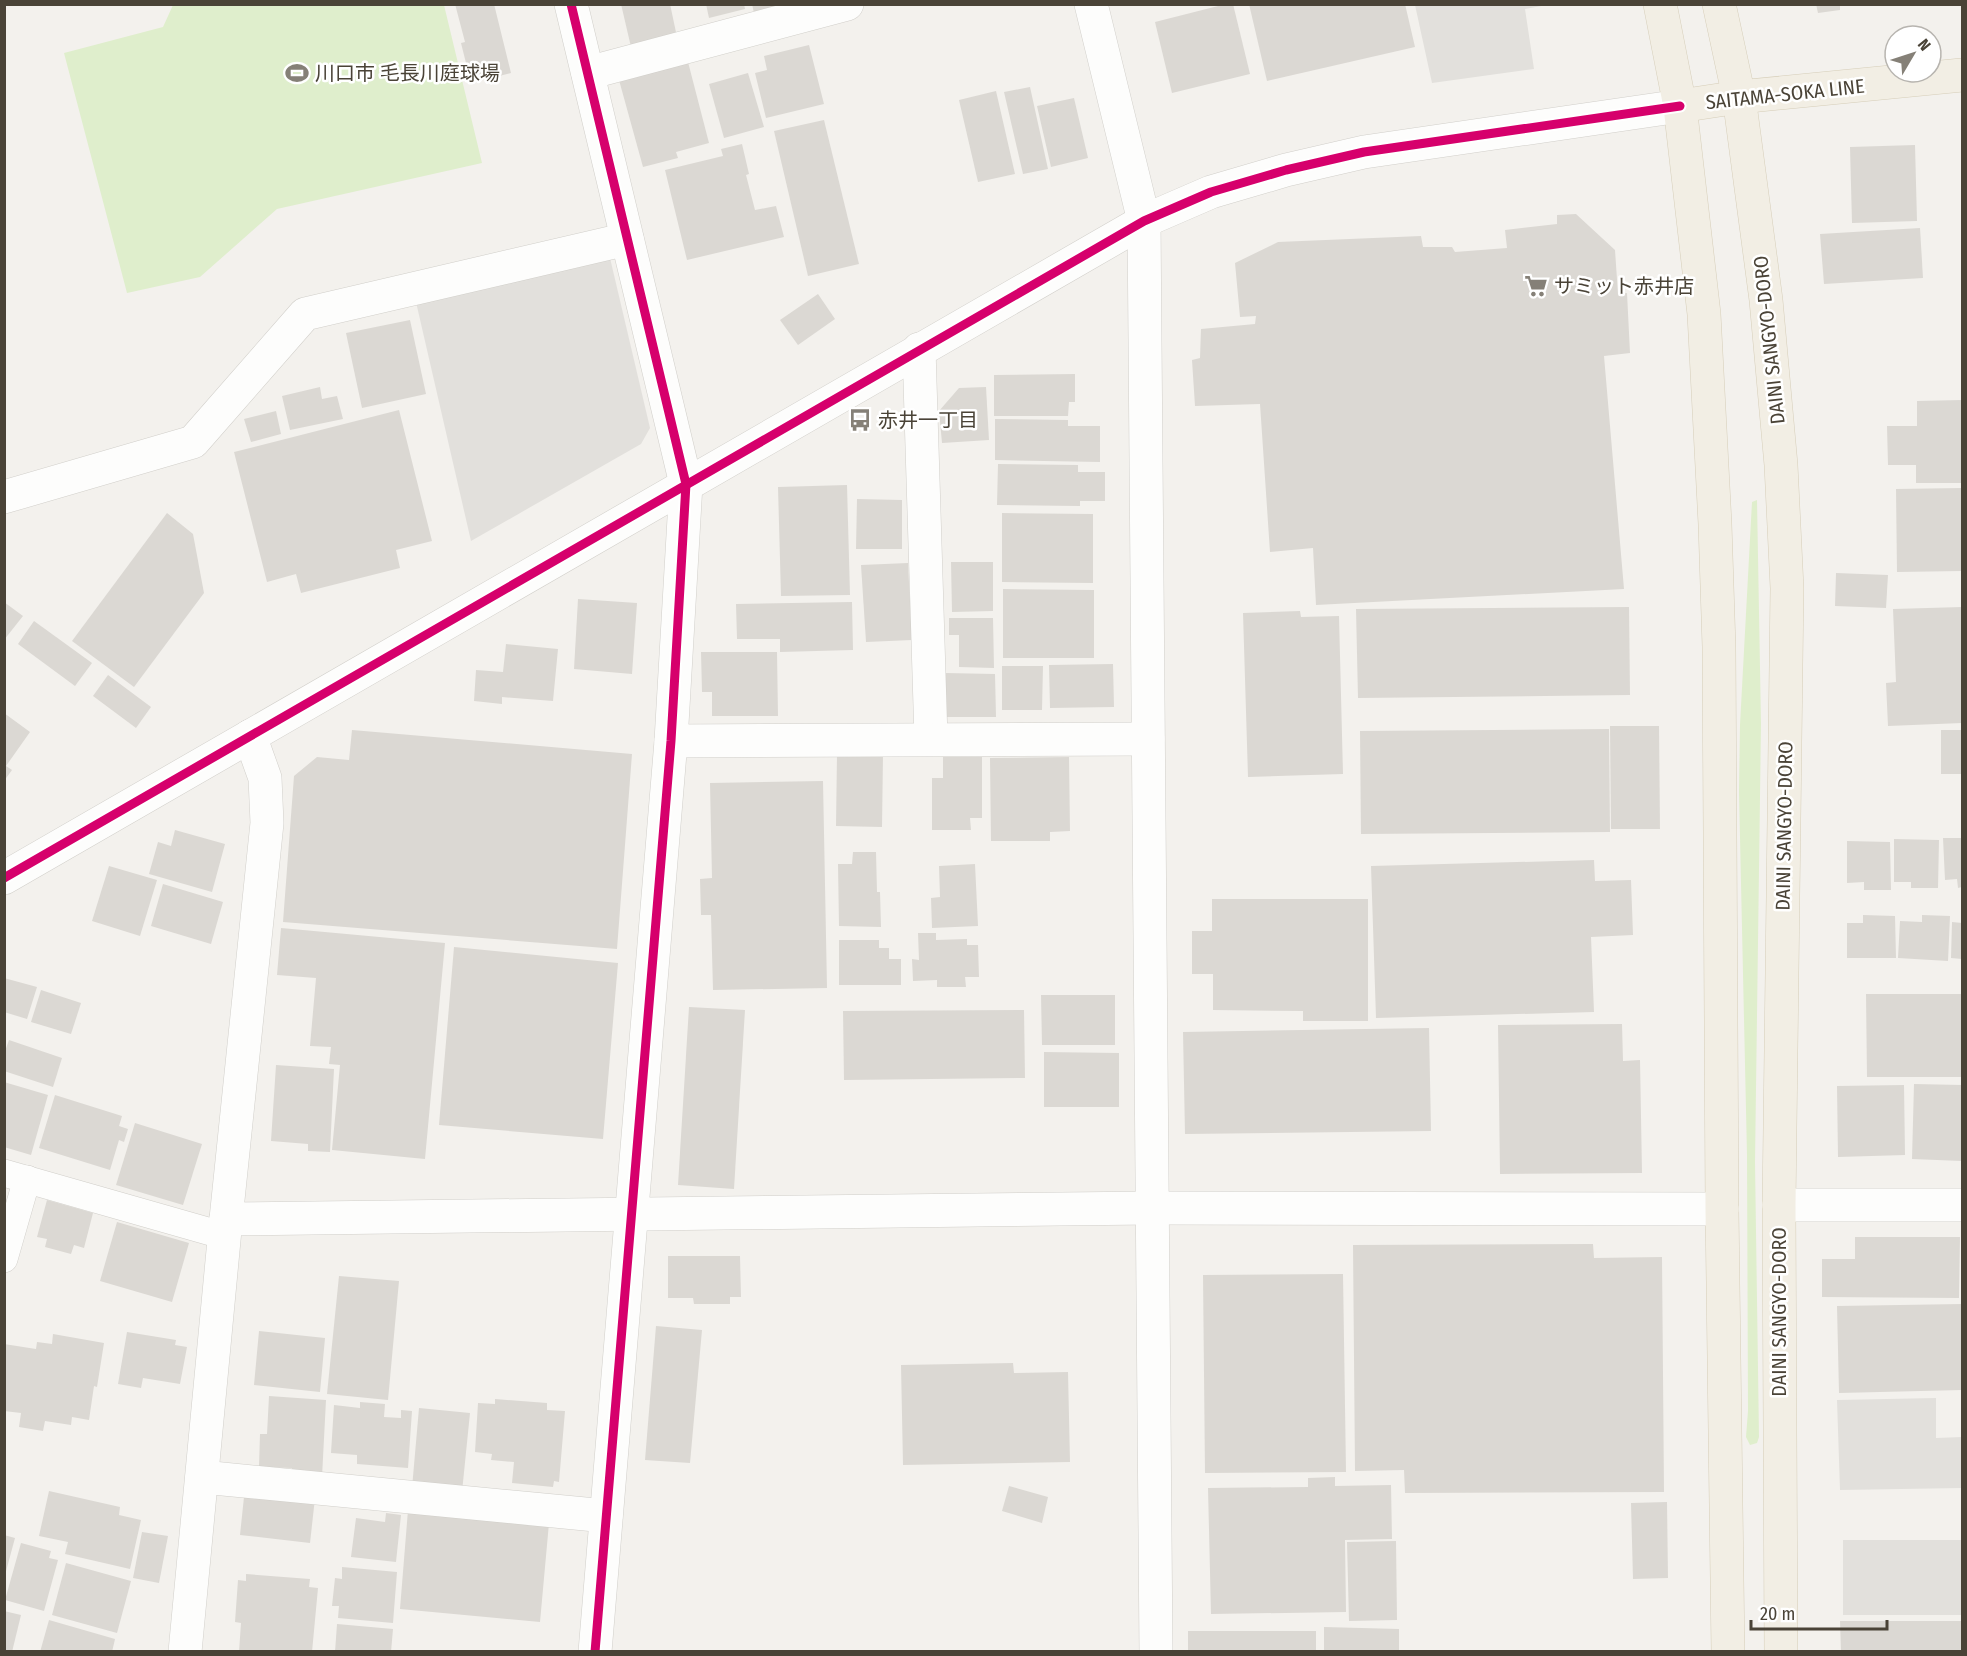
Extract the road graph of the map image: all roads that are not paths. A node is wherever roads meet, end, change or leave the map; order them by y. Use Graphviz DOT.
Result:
graph roads {
  1 [pos="571,4"];
  2 [pos="847,4"];
  3 [pos="1091,4"];
  4 [pos="1660,4"];
  5 [pos="1719,4"];
  6 [pos="588,73"];
  7 [pos="1962,75"];
  8 [pos="1739,97"];
  9 [pos="1680,106"];
  10 [pos="1144,220"];
  11 [pos="627,239"];
  12 [pos="919,349"];
  13 [pos="686,484"];
  14 [pos="4,497"];
  15 [pos="250,736"];
  16 [pos="931,739"];
  17 [pos="1148,739"];
  18 [pos="671,741"];
  19 [pos="4,878"];
  20 [pos="16,1176"];
  21 [pos="1779,1205"];
  22 [pos="1962,1205"];
  23 [pos="1151,1208"];
  24 [pos="1722,1209"];
  25 [pos="633,1214"];
  26 [pos="226,1227"];
  27 [pos="4,1259"];
  28 [pos="202,1477"];
  29 [pos="606,1516"];
  30 [pos="185,1652"];
  31 [pos="595,1652"];
  32 [pos="1156,1652"];
  33 [pos="1728,1652"];
  34 [pos="1781,1652"];
  1 -- 6 [label="street"];
  2 -- 6 [label="street"];
  3 -- 10 [label="street"];
  4 -- 9 [label="main road"];
  5 -- 8 [label="main road, DAINI SANGYO-DORO"];
  6 -- 11 [label="street"];
  7 -- 8 [label="main road, SAITAMA-SOKA LINE"];
  8 -- 9 [label="main road, SAITAMA-SOKA LINE"];
  8 -- 21 [label="main road, DAINI SANGYO-DORO"];
  9 -- 10 [label="street"];
  9 -- 24 [label="main road"];
  10 -- 12 [label="street"];
  10 -- 17 [label="street"];
  11 -- 13 [label="street"];
  11 -- 14 [label="street"];
  12 -- 13 [label="street"];
  12 -- 16 [label="street"];
  13 -- 15 [label="street"];
  13 -- 18 [label="street"];
  15 -- 19 [label="street"];
  15 -- 26 [label="street"];
  16 -- 17 [label="street"];
  16 -- 18 [label="street"];
  17 -- 23 [label="street"];
  18 -- 25 [label="street"];
  20 -- 26 [label="lane"];
  20 -- 27 [label="lane"];
  21 -- 22 [label="street"];
  21 -- 34 [label="main road, DAINI SANGYO-DORO"];
  23 -- 24 [label="street"];
  23 -- 25 [label="street"];
  23 -- 32 [label="street"];
  24 -- 33 [label="main road"];
  25 -- 26 [label="street"];
  25 -- 29 [label="street"];
  26 -- 28 [label="street"];
  28 -- 29 [label="street"];
  28 -- 30 [label="street"];
  29 -- 31 [label="street"];
}
